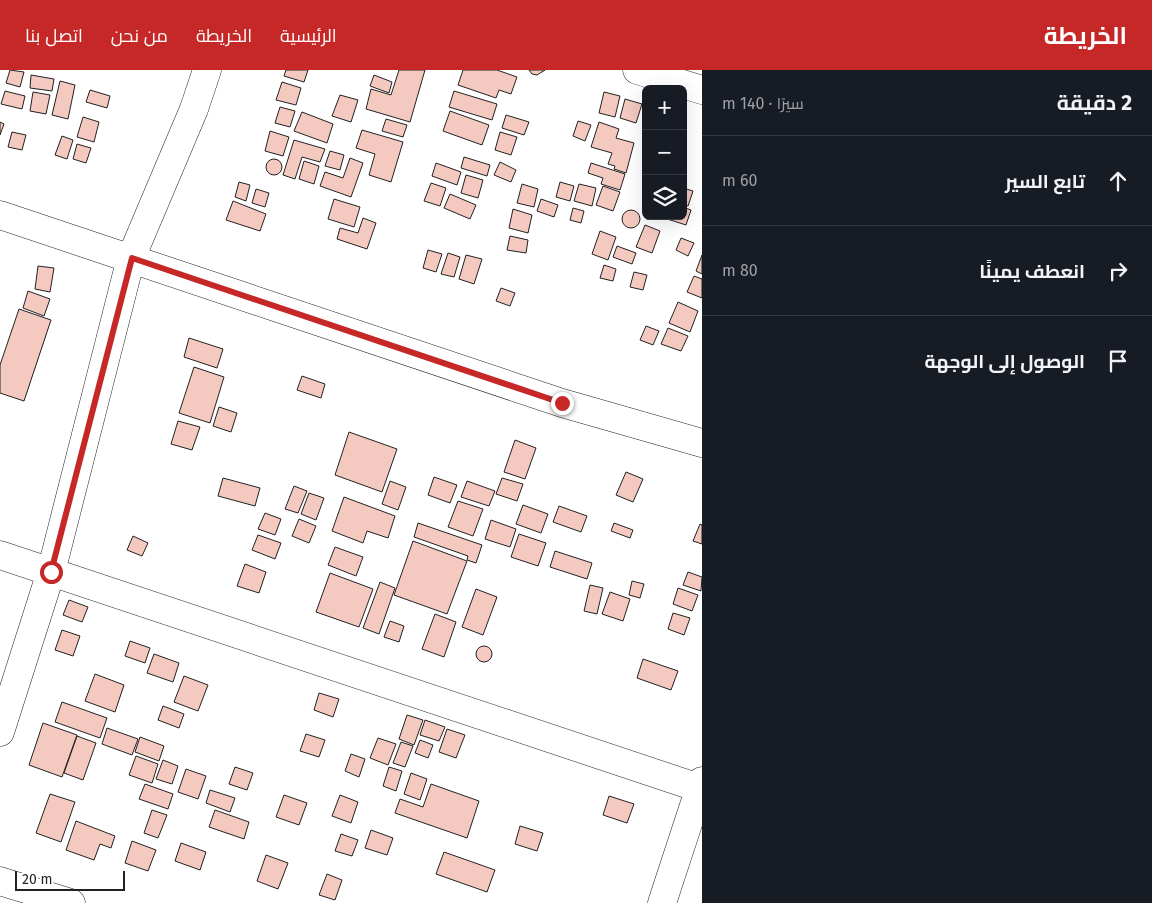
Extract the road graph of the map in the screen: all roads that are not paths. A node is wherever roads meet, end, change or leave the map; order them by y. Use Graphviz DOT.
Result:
graph roads {
  1 [pos="207,70"];
  2 [pos="637,70"];
  3 [pos="702,90"];
  4 [pos="0,215"];
  5 [pos="132,258"];
  6 [pos="702,443"];
  7 [pos="0,555"];
  8 [pos="51,572"];
  9 [pos="0,732"];
  10 [pos="701,786"];
  11 [pos="0,881"];
  12 [pos="71,903"];
  13 [pos="662,903"];
  1 -- 5 [label="street"];
  2 -- 3 [label="street"];
  4 -- 5 [label="street"];
  5 -- 6 [label="street"];
  5 -- 8 [label="street"];
  7 -- 8 [label="street"];
  8 -- 9 [label="street"];
  8 -- 10 [label="street"];
  10 -- 13 [label="street"];
  11 -- 12 [label="street"];
}
